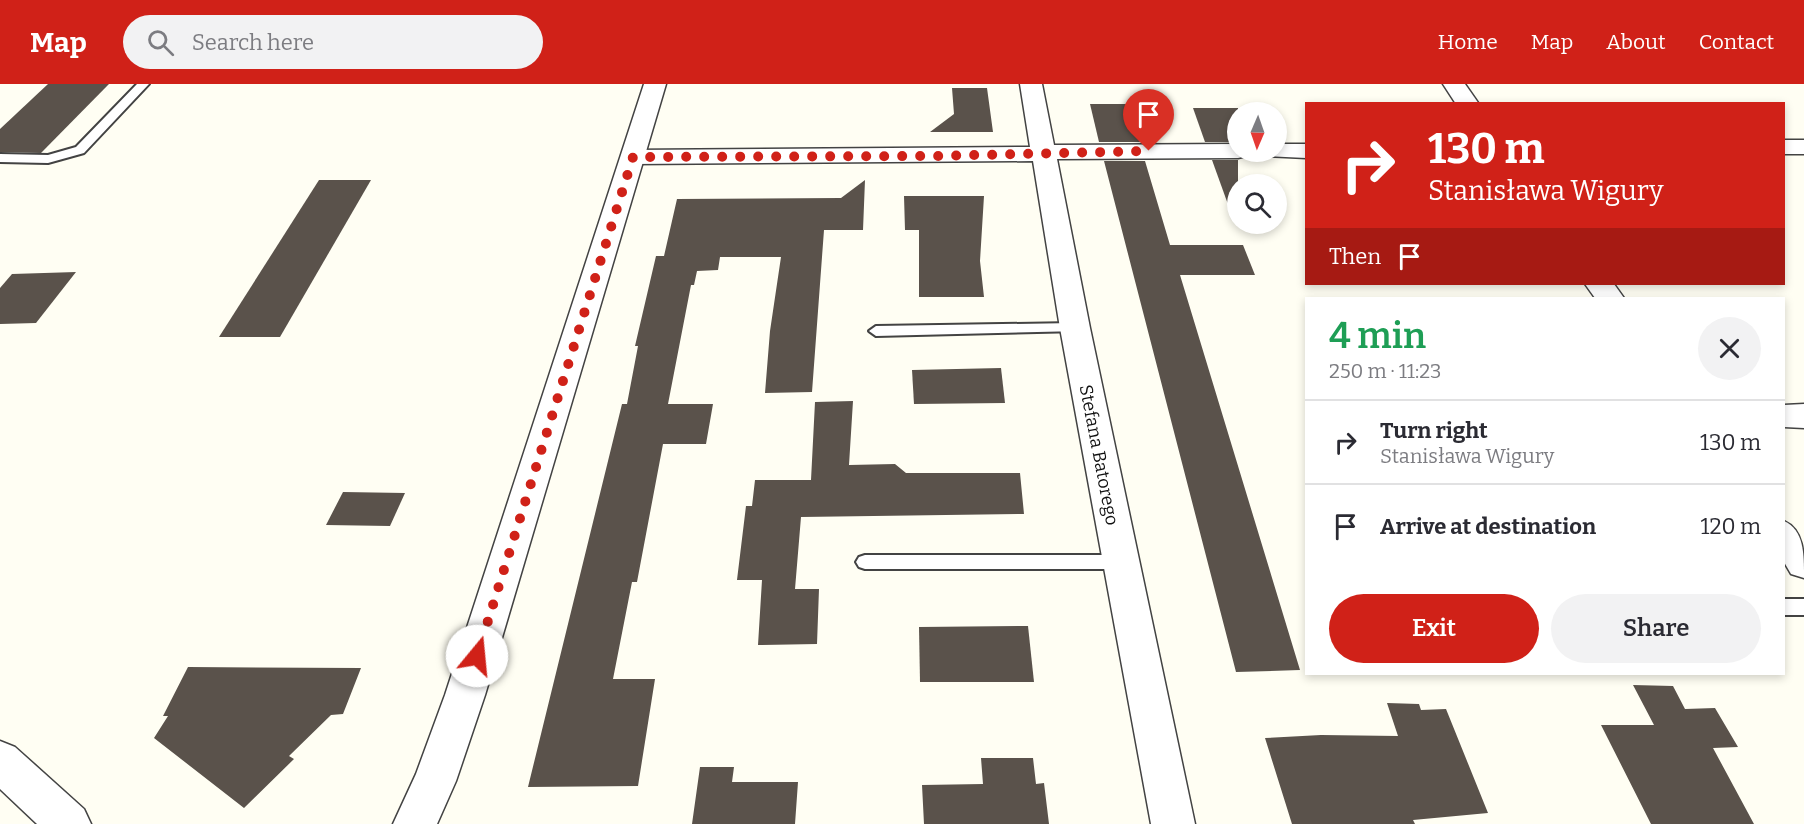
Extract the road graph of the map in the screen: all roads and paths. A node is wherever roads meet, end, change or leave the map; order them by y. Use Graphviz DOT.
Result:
graph roads {
  1 [pos="142,84"];
  2 [pos="655,84"];
  3 [pos="1031,84"];
  4 [pos="1454,84"];
  5 [pos="1467,102"];
  6 [pos="1785,147"];
  7 [pos="1804,147"];
  8 [pos="1227,151"];
  9 [pos="1287,151"];
  10 [pos="1305,151"];
  11 [pos="1043,153"];
  12 [pos="633,157"];
  13 [pos="0,158"];
  14 [pos="1600,285"];
  15 [pos="1609,297"];
  16 [pos="1074,328"];
  17 [pos="876,331"];
  18 [pos="1785,416"];
  19 [pos="1804,416"];
  20 [pos="1785,536"];
  21 [pos="865,562"];
  22 [pos="1120,562"];
  23 [pos="1804,562"];
  24 [pos="1785,607"];
  25 [pos="1804,607"];
  26 [pos="0,761"];
  27 [pos="69,824"];
  28 [pos="415,824"];
  29 [pos="1173,824"];
  1 -- 13 [label="lane"];
  2 -- 12 [label="street"];
  3 -- 11 [label="street, Stefana Batorego"];
  4 -- 5 [label="street"];
  6 -- 7 [label="street"];
  8 -- 11 [label="street"];
  9 -- 10 [label="street"];
  11 -- 12 [label="street"];
  11 -- 16 [label="street, Stefana Batorego"];
  12 -- 28 [label="street"];
  14 -- 15 [label="street"];
  16 -- 17 [label="lane"];
  16 -- 22 [label="street, Stefana Batorego"];
  18 -- 19 [label="street"];
  20 -- 23 [label="street"];
  21 -- 22 [label="lane"];
  22 -- 29 [label="street, Stefana Batorego"];
  24 -- 25 [label="lane"];
  26 -- 27 [label="street"];
}
